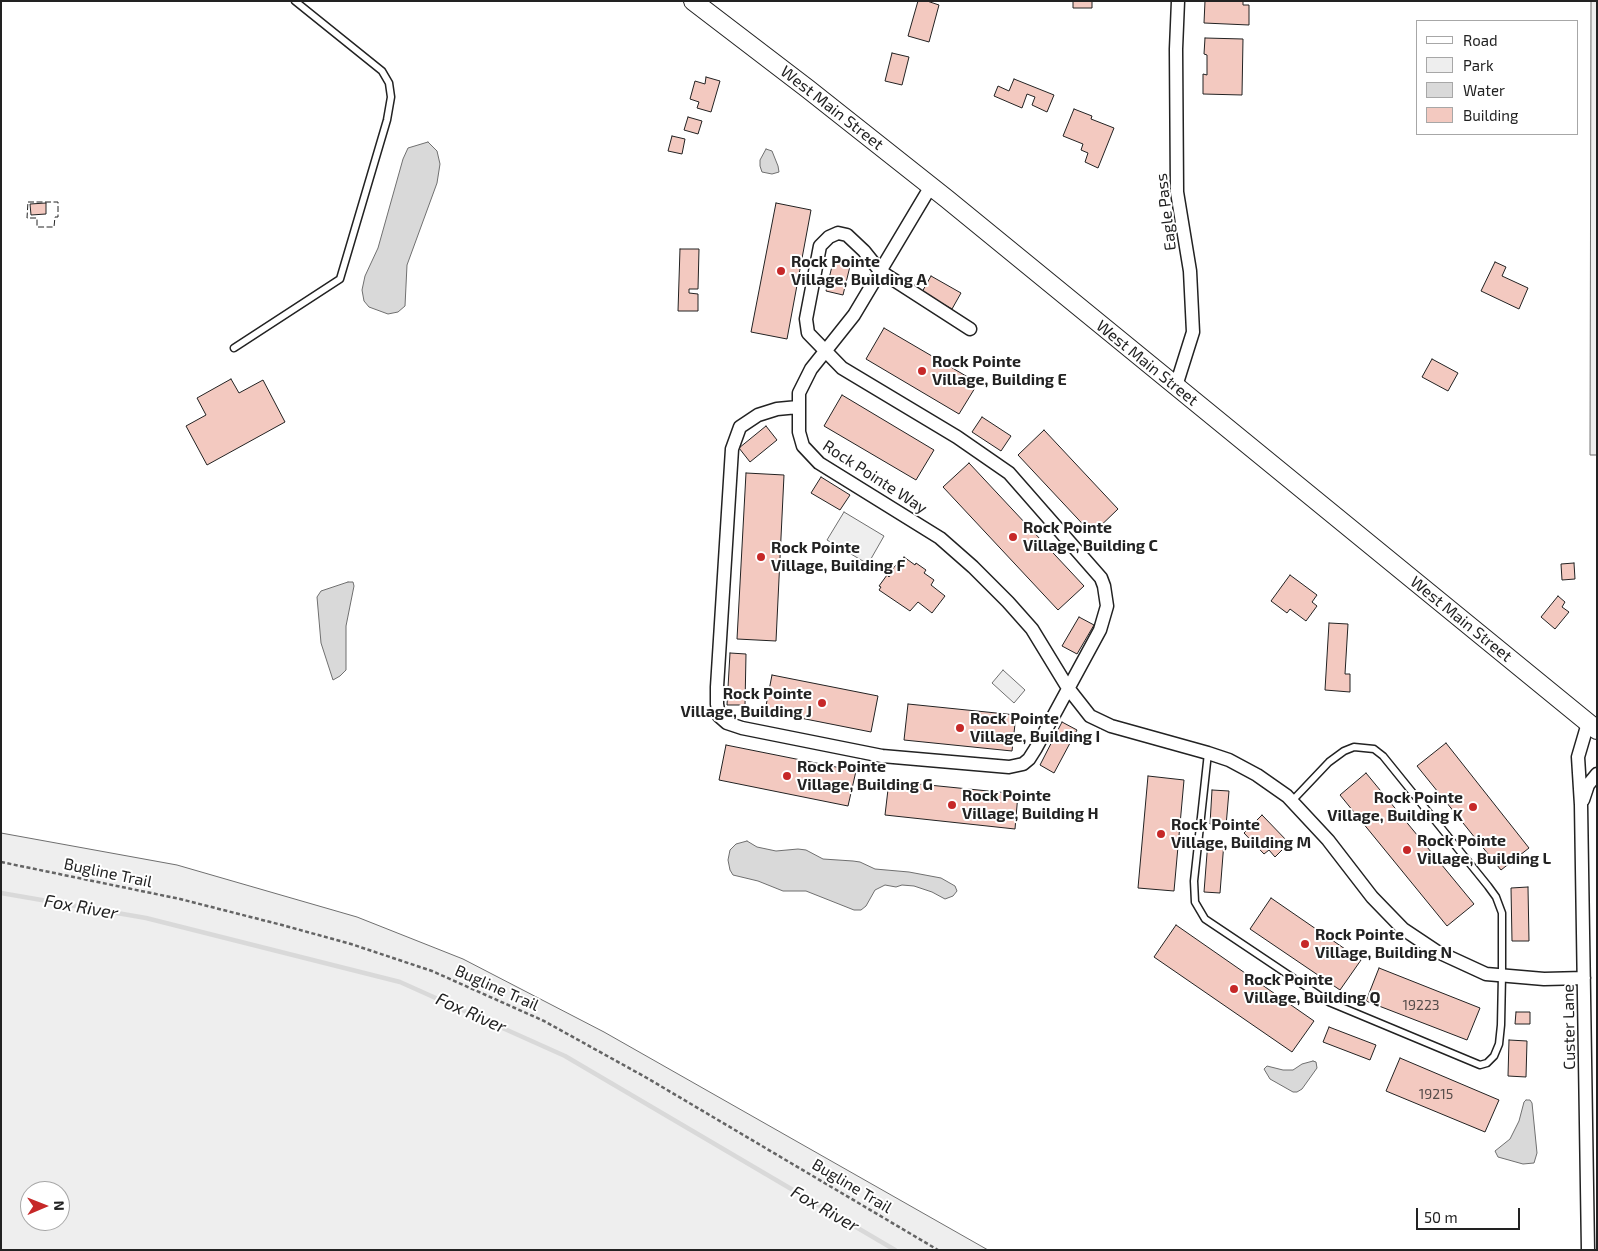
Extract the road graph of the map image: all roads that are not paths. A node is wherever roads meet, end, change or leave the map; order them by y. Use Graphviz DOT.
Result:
graph roads {
  1 [pos="295,1"];
  2 [pos="693,1"];
  3 [pos="1178,1"];
  4 [pos="931,186"];
  5 [pos="880,271"];
  6 [pos="970,329"];
  7 [pos="234,348"];
  8 [pos="826,352"];
  9 [pos="1176,386"];
  10 [pos="798,407"];
  11 [pos="1068,688"];
  12 [pos="1593,727"];
  13 [pos="1208,753"];
  14 [pos="1597,774"];
  15 [pos="1292,801"];
  16 [pos="1581,805"];
  17 [pos="1502,975"];
  18 [pos="1584,978"];
  19 [pos="1588,1250"];
  1 -- 7 [label="lane"];
  2 -- 4 [label="main road, West Main Street"];
  3 -- 9 [label="street, Eagle Pass"];
  4 -- 5 [label="street, Rock Pointe Way"];
  4 -- 9 [label="main road, West Main Street"];
  5 -- 6 [label="street"];
  5 -- 8 [label="street, Rock Pointe Way"];
  5 -- 8 [label="street"];
  8 -- 10 [label="street, Rock Pointe Way"];
  8 -- 11 [label="street"];
  9 -- 12 [label="main road, West Main Street"];
  10 -- 11 [label="street, Rock Pointe Way"];
  10 -- 11 [label="street"];
  11 -- 13 [label="street, Rock Pointe Way"];
  12 -- 16 [label="street, Custer Lane"];
  13 -- 15 [label="street, Rock Pointe Way"];
  13 -- 17 [label="lane"];
  14 -- 16 [label="street, Custer Lane"];
  15 -- 17 [label="street, Rock Pointe Way"];
  15 -- 17 [label="lane"];
  16 -- 18 [label="street, Custer Lane"];
  17 -- 18 [label="street, Rock Pointe Way"];
  18 -- 19 [label="street, Custer Lane"];
}
